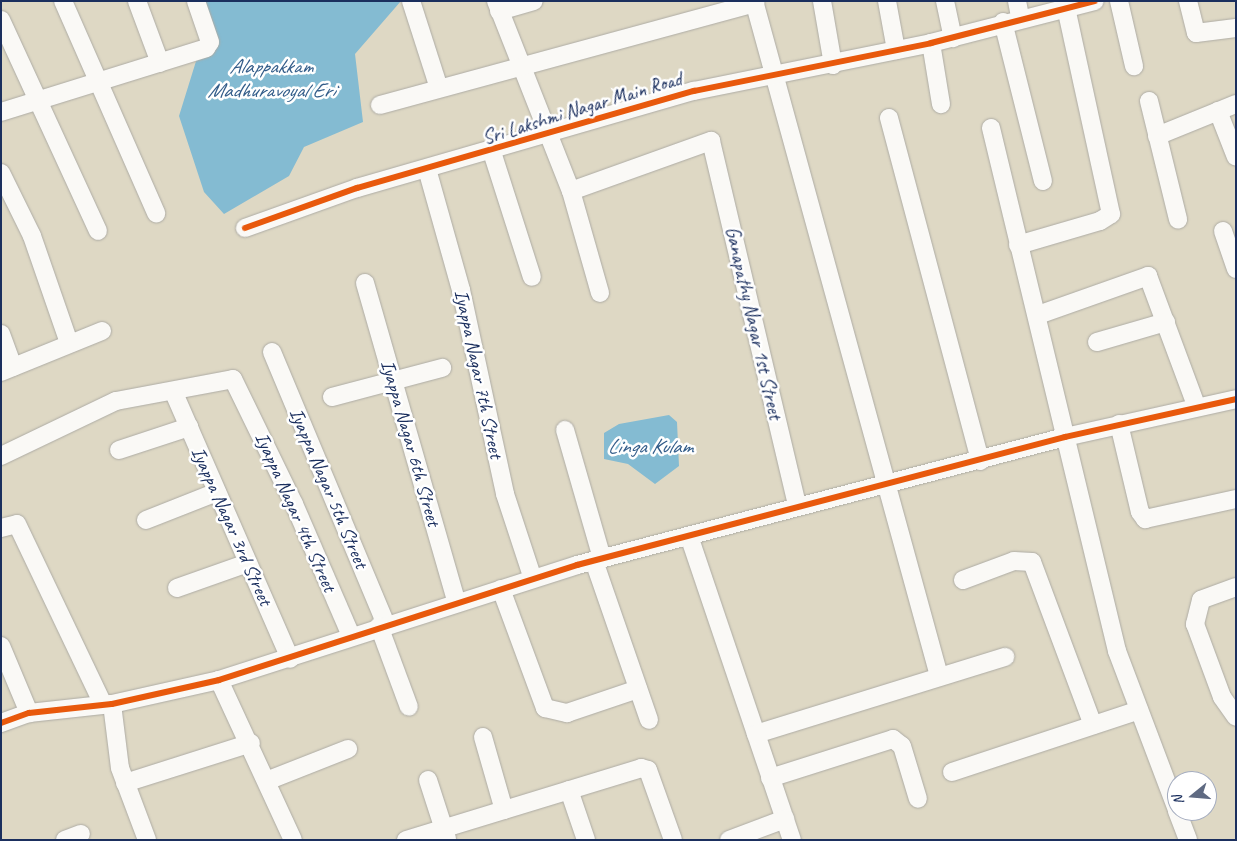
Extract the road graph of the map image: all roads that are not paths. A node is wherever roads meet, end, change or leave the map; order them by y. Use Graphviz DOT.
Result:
graph roads {
  1 [pos="63,1"];
  2 [pos="137,1"];
  3 [pos="196,1"];
  4 [pos="411,1"];
  5 [pos="534,1"];
  6 [pos="822,1"];
  7 [pos="887,1"];
  8 [pos="945,1"];
  9 [pos="1095,1"];
  10 [pos="1119,1"];
  11 [pos="1188,1"];
  12 [pos="755,2"];
  13 [pos="498,6"];
  14 [pos="1066,7"];
  15 [pos="1014,14"];
  16 [pos="1236,28"];
  17 [pos="3,30"];
  18 [pos="953,38"];
  19 [pos="932,43"];
  20 [pos="896,50"];
  21 [pos="160,63"];
  22 [pos="519,64"];
  23 [pos="833,64"];
  24 [pos="1134,66"];
  25 [pos="775,77"];
  26 [pos="98,82"];
  27 [pos="438,88"];
  28 [pos="1150,101"];
  29 [pos="36,103"];
  30 [pos="942,104"];
  31 [pos="1236,104"];
  32 [pos="380,105"];
  33 [pos="1218,111"];
  34 [pos="1,112"];
  35 [pos="889,118"];
  36 [pos="991,128"];
  37 [pos="548,134"];
  38 [pos="1157,136"];
  39 [pos="492,152"];
  40 [pos="1236,157"];
  41 [pos="427,169"];
  42 [pos="1,173"];
  43 [pos="1043,181"];
  44 [pos="571,191"];
  45 [pos="156,213"];
  46 [pos="1178,219"];
  47 [pos="245,228"];
  48 [pos="1223,230"];
  49 [pos="98,231"];
  50 [pos="1018,245"];
  51 [pos="1236,269"];
  52 [pos="532,277"];
  53 [pos="365,282"];
  54 [pos="600,293"];
  55 [pos="1038,315"];
  56 [pos="1166,322"];
  57 [pos="102,331"];
  58 [pos="1,334"];
  59 [pos="1097,342"];
  60 [pos="69,343"];
  61 [pos="272,352"];
  62 [pos="442,368"];
  63 [pos="7,370"];
  64 [pos="393,381"];
  65 [pos="174,393"];
  66 [pos="332,397"];
  67 [pos="1236,399"];
  68 [pos="1196,405"];
  69 [pos="1119,424"];
  70 [pos="189,427"];
  71 [pos="565,430"];
  72 [pos="1065,437"];
  73 [pos="119,450"];
  74 [pos="1,456"];
  75 [pos="980,461"];
  76 [pos="885,485"];
  77 [pos="217,492"];
  78 [pos="1236,498"];
  79 [pos="797,505"];
  80 [pos="146,520"];
  81 [pos="9,526"];
  82 [pos="689,536"];
  83 [pos="598,560"];
  84 [pos="248,563"];
  85 [pos="534,578"];
  86 [pos="962,580"];
  87 [pos="1236,587"];
  88 [pos="177,588"];
  89 [pos="501,589"];
  90 [pos="457,603"];
  91 [pos="383,626"];
  92 [pos="350,636"];
  93 [pos="1,646"];
  94 [pos="1005,657"];
  95 [pos="290,658"];
  96 [pos="939,676"];
  97 [pos="220,680"];
  98 [pos="638,689"];
  99 [pos="107,704"];
  100 [pos="409,706"];
  101 [pos="1139,710"];
  102 [pos="28,713"];
  103 [pos="1236,717"];
  104 [pos="649,720"];
  105 [pos="1,723"];
  106 [pos="1093,725"];
  107 [pos="756,734"];
  108 [pos="483,737"];
  109 [pos="250,743"];
  110 [pos="348,749"];
  111 [pos="952,772"];
  112 [pos="770,778"];
  113 [pos="268,780"];
  114 [pos="428,780"];
  115 [pos="125,783"];
  116 [pos="1167,784"];
  117 [pos="569,790"];
  118 [pos="918,799"];
  119 [pos="504,810"];
  120 [pos="785,820"];
  121 [pos="1181,821"];
  122 [pos="445,834"];
  123 [pos="147,840"];
  124 [pos="293,840"];
  125 [pos="406,840"];
  126 [pos="586,840"];
  127 [pos="673,840"];
  128 [pos="729,840"];
  129 [pos="792,840"];
  130 [pos="1188,840"];
  1 -- 26 [label="street"];
  2 -- 21 [label="street"];
  3 -- 21 [label="street"];
  4 -- 27 [label="street"];
  5 -- 13 [label="street"];
  6 -- 23 [label="street"];
  7 -- 20 [label="street"];
  8 -- 18 [label="street"];
  9 -- 14 [label="street, Sri Lakshmi Nagar Main Road"];
  10 -- 24 [label="street"];
  11 -- 16 [label="street"];
  12 -- 22 [label="street"];
  12 -- 25 [label="street"];
  13 -- 22 [label="street"];
  14 -- 15 [label="street, Sri Lakshmi Nagar Main Road"];
  14 -- 50 [label="street"];
  15 -- 18 [label="street, Sri Lakshmi Nagar Main Road"];
  15 -- 43 [label="street"];
  17 -- 29 [label="street"];
  18 -- 19 [label="street, Sri Lakshmi Nagar Main Road"];
  19 -- 20 [label="street, Sri Lakshmi Nagar Main Road"];
  19 -- 30 [label="street"];
  20 -- 23 [label="street, Sri Lakshmi Nagar Main Road"];
  21 -- 26 [label="street"];
  22 -- 27 [label="street"];
  22 -- 37 [label="street"];
  23 -- 25 [label="street, Sri Lakshmi Nagar Main Road"];
  25 -- 37 [label="street, Sri Lakshmi Nagar Main Road"];
  25 -- 76 [label="street"];
  26 -- 29 [label="street"];
  26 -- 45 [label="street"];
  27 -- 32 [label="street"];
  28 -- 38 [label="street"];
  29 -- 34 [label="street"];
  29 -- 49 [label="street"];
  31 -- 33 [label="street"];
  33 -- 38 [label="street"];
  33 -- 40 [label="street"];
  35 -- 75 [label="street"];
  36 -- 50 [label="street"];
  37 -- 39 [label="street, Sri Lakshmi Nagar Main Road"];
  37 -- 44 [label="street"];
  38 -- 46 [label="street"];
  39 -- 41 [label="street, Sri Lakshmi Nagar Main Road"];
  39 -- 52 [label="street"];
  41 -- 47 [label="street, Sri Lakshmi Nagar Main Road"];
  41 -- 85 [label="street, Iyappa Nagar 7th Street"];
  42 -- 60 [label="street"];
  44 -- 54 [label="street"];
  44 -- 79 [label="street, Ganapathy Nagar 1st Street"];
  48 -- 51 [label="street"];
  50 -- 55 [label="street"];
  53 -- 64 [label="street, Iyappa Nagar 6th Street"];
  55 -- 56 [label="street"];
  55 -- 72 [label="street"];
  56 -- 59 [label="street"];
  56 -- 68 [label="street"];
  57 -- 60 [label="street"];
  58 -- 63 [label="street"];
  60 -- 63 [label="street"];
  61 -- 91 [label="street, Iyappa Nagar 5th Street"];
  62 -- 64 [label="street"];
  64 -- 66 [label="street"];
  64 -- 90 [label="street, Iyappa Nagar 6th Street"];
  65 -- 70 [label="street, Iyappa Nagar 3rd Street"];
  65 -- 74 [label="street"];
  65 -- 92 [label="street, Iyappa Nagar 4th Street"];
  67 -- 68 [label="street"];
  68 -- 69 [label="street"];
  69 -- 72 [label="street"];
  69 -- 78 [label="street"];
  70 -- 73 [label="street"];
  70 -- 77 [label="street, Iyappa Nagar 3rd Street"];
  71 -- 83 [label="street"];
  72 -- 75 [label="street"];
  72 -- 101 [label="street"];
  75 -- 76 [label="street"];
  76 -- 79 [label="street"];
  76 -- 96 [label="street"];
  77 -- 80 [label="street"];
  77 -- 84 [label="street, Iyappa Nagar 3rd Street"];
  79 -- 82 [label="street"];
  81 -- 99 [label="street"];
  82 -- 83 [label="street"];
  82 -- 107 [label="street"];
  83 -- 85 [label="street"];
  83 -- 98 [label="street"];
  84 -- 88 [label="street"];
  84 -- 95 [label="street, Iyappa Nagar 3rd Street"];
  85 -- 89 [label="street"];
  86 -- 106 [label="street"];
  87 -- 103 [label="street"];
  89 -- 90 [label="street"];
  89 -- 98 [label="street"];
  90 -- 91 [label="street"];
  91 -- 92 [label="street"];
  91 -- 100 [label="street, Iyappa Nagar 5th Street"];
  92 -- 95 [label="street"];
  93 -- 102 [label="street"];
  94 -- 96 [label="street"];
  95 -- 97 [label="street"];
  96 -- 107 [label="street"];
  97 -- 99 [label="street"];
  97 -- 109 [label="street"];
  98 -- 104 [label="street"];
  99 -- 102 [label="street"];
  99 -- 115 [label="street"];
  101 -- 106 [label="street"];
  101 -- 116 [label="street"];
  102 -- 105 [label="street"];
  106 -- 111 [label="street"];
  107 -- 112 [label="street"];
  108 -- 119 [label="street"];
  109 -- 113 [label="street"];
  109 -- 115 [label="street"];
  110 -- 113 [label="street"];
  112 -- 118 [label="street"];
  112 -- 120 [label="street"];
  113 -- 124 [label="street"];
  114 -- 122 [label="street"];
  115 -- 123 [label="street"];
  117 -- 119 [label="street"];
  117 -- 126 [label="street"];
  117 -- 127 [label="street"];
  119 -- 122 [label="street"];
  120 -- 128 [label="street"];
  120 -- 129 [label="street"];
  121 -- 130 [label="street"];
  122 -- 125 [label="street"];
}
